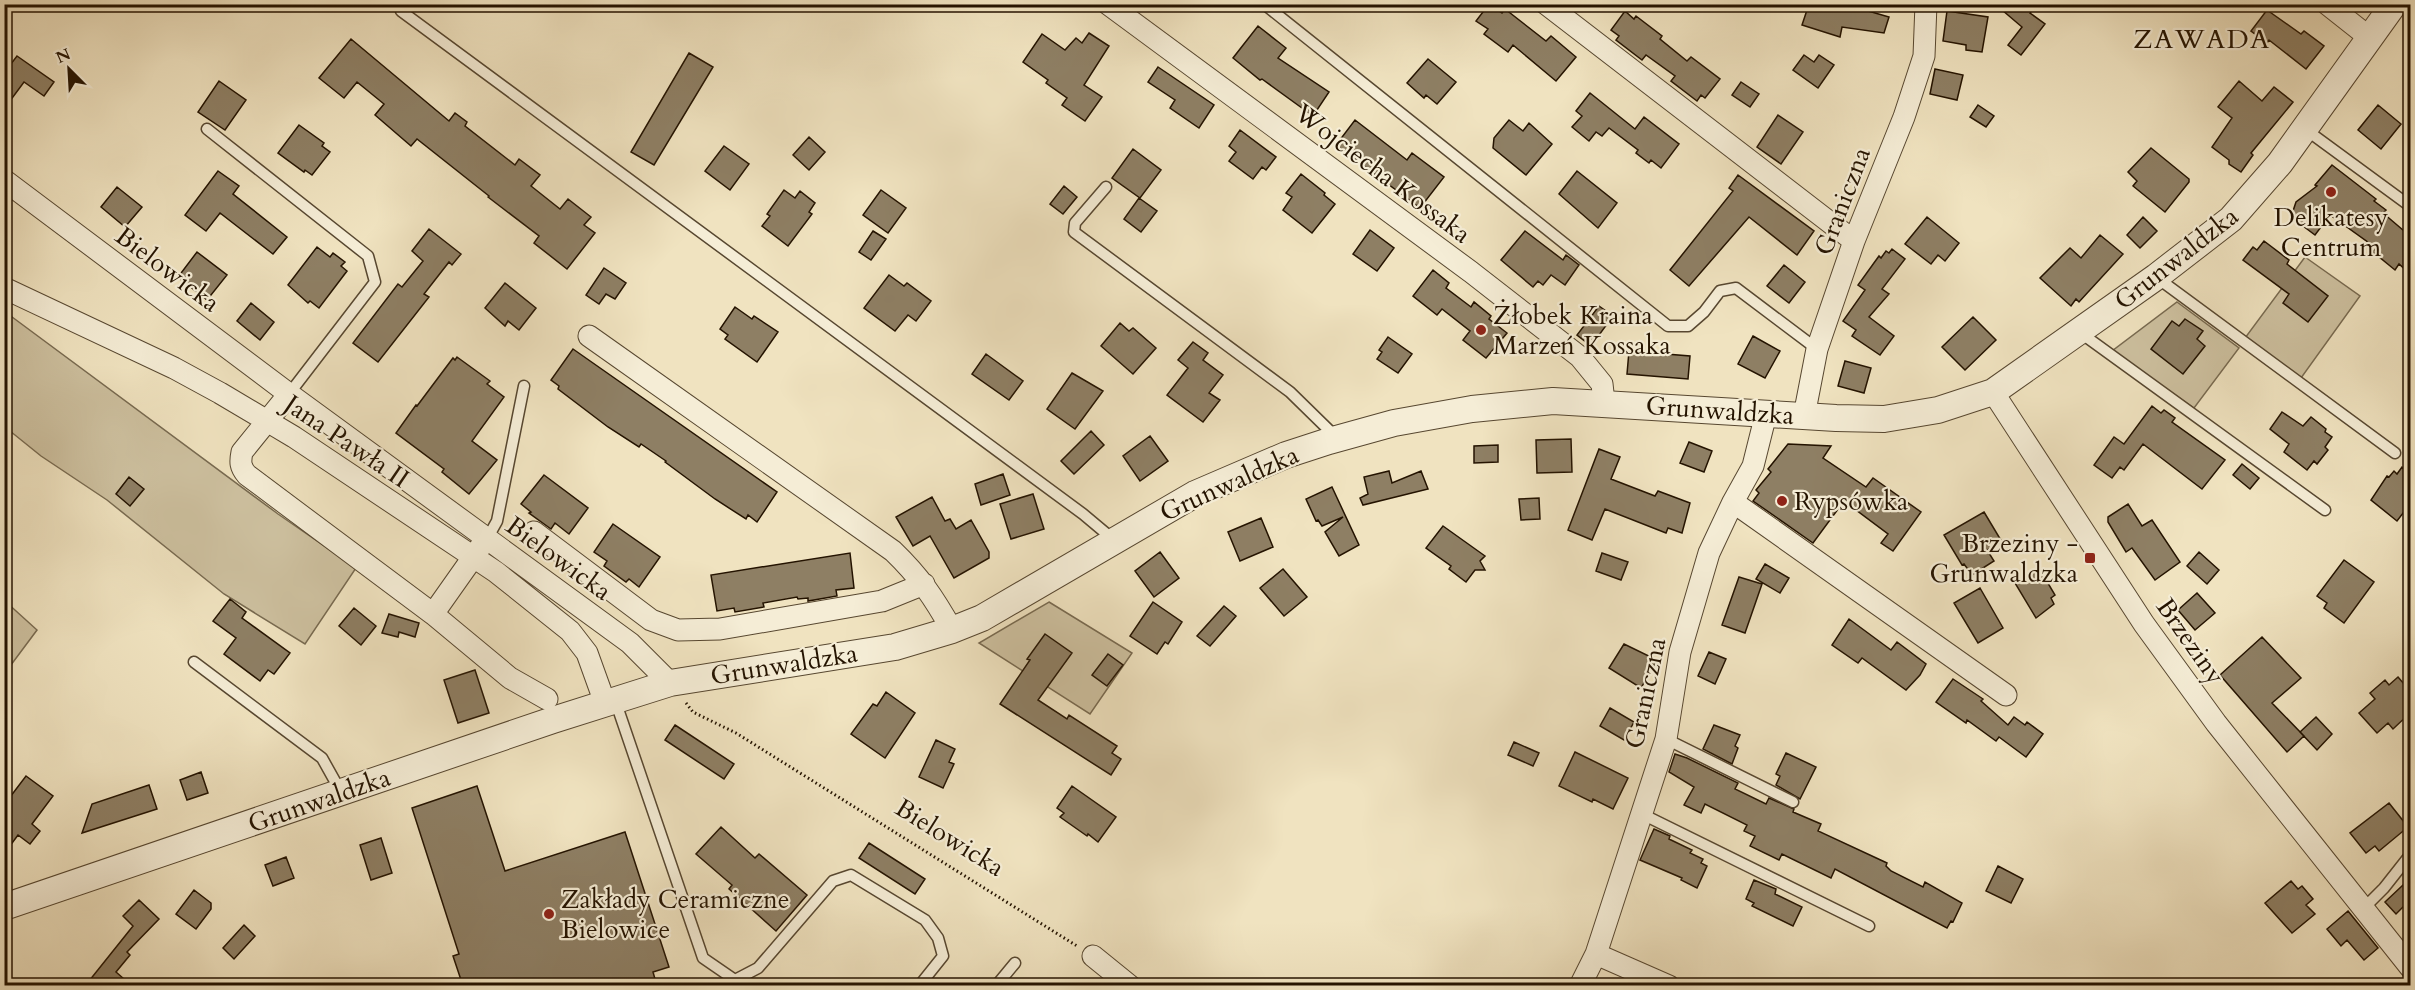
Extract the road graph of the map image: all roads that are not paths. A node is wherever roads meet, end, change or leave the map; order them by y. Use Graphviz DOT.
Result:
graph roads {
  1 [pos="1108,4"];
  2 [pos="1264,4"];
  3 [pos="1546,4"];
  4 [pos="1926,4"];
  5 [pos="2327,4"];
  6 [pos="2394,4"];
  7 [pos="401,11"];
  8 [pos="2370,38"];
  9 [pos="2305,128"];
  10 [pos="207,129"];
  11 [pos="4,180"];
  12 [pos="1106,187"];
  13 [pos="2410,206"];
  14 [pos="1854,241"];
  15 [pos="2156,277"];
  16 [pos="4,288"];
  17 [pos="2078,331"];
  18 [pos="589,336"];
  19 [pos="1817,349"];
  20 [pos="524,386"];
  21 [pos="1993,392"];
  22 [pos="288,394"];
  23 [pos="1604,402"];
  24 [pos="1766,414"];
  25 [pos="1804,416"];
  26 [pos="268,421"];
  27 [pos="1338,438"];
  28 [pos="2395,453"];
  29 [pos="1732,502"];
  30 [pos="2325,510"];
  31 [pos="534,532"];
  32 [pos="487,539"];
  33 [pos="1114,540"];
  34 [pos="471,556"];
  35 [pos="924,584"];
  36 [pos="433,614"];
  37 [pos="952,630"];
  38 [pos="194,662"];
  39 [pos="670,683"];
  40 [pos="2006,695"];
  41 [pos="547,699"];
  42 [pos="610,701"];
  43 [pos="1666,739"];
  44 [pos="342,793"];
  45 [pos="1793,802"];
  46 [pos="1642,814"];
  47 [pos="2410,855"];
  48 [pos="4,907"];
  49 [pos="2363,909"];
  50 [pos="1869,926"];
  51 [pos="1596,954"];
  52 [pos="1093,956"];
  53 [pos="1015,963"];
  54 [pos="2410,967"];
  55 [pos="4,982"];
  56 [pos="738,983"];
  57 [pos="8,986"];
  58 [pos="919,986"];
  59 [pos="996,986"];
  60 [pos="1130,986"];
  61 [pos="1580,986"];
  62 [pos="1669,986"];
  1 -- 23 [label="street, Wojciecha Kossaka"];
  2 -- 19 [label="lane"];
  3 -- 14 [label="street"];
  4 -- 14 [label="street, Graniczna"];
  5 -- 8 [label="street"];
  6 -- 8 [label="street, Grunwaldzka"];
  7 -- 33 [label="lane"];
  8 -- 9 [label="street, Grunwaldzka"];
  9 -- 13 [label="lane"];
  9 -- 15 [label="street, Grunwaldzka"];
  10 -- 22 [label="lane"];
  11 -- 22 [label="street, Bielowicka"];
  12 -- 27 [label="lane"];
  14 -- 19 [label="street, Graniczna"];
  15 -- 17 [label="street, Grunwaldzka"];
  15 -- 28 [label="lane"];
  16 -- 26 [label="street, Jana Pawła II"];
  17 -- 21 [label="street, Grunwaldzka"];
  17 -- 30 [label="lane"];
  18 -- 35 [label="street"];
  19 -- 25 [label="street, Graniczna"];
  20 -- 32 [label="lane"];
  21 -- 25 [label="street, Grunwaldzka"];
  21 -- 49 [label="street, Brzeziny"];
  22 -- 26 [label="street"];
  22 -- 32 [label="street, Bielowicka"];
  23 -- 24 [label="street, Grunwaldzka"];
  23 -- 27 [label="street, Grunwaldzka"];
  24 -- 25 [label="street, Grunwaldzka"];
  24 -- 29 [label="street, Graniczna"];
  26 -- 34 [label="street, Jana Pawła II"];
  26 -- 36 [label="street"];
  27 -- 33 [label="street, Grunwaldzka"];
  29 -- 40 [label="street"];
  29 -- 43 [label="street, Graniczna"];
  31 -- 35 [label="street"];
  32 -- 34 [label="street"];
  32 -- 39 [label="street, Bielowicka"];
  33 -- 37 [label="street, Grunwaldzka"];
  34 -- 36 [label="street"];
  34 -- 42 [label="street, Jana Pawła II"];
  35 -- 37 [label="street"];
  36 -- 41 [label="street"];
  37 -- 39 [label="street, Grunwaldzka"];
  38 -- 44 [label="lane"];
  39 -- 42 [label="street, Grunwaldzka"];
  42 -- 44 [label="street, Grunwaldzka"];
  42 -- 56 [label="lane"];
  43 -- 45 [label="lane"];
  43 -- 46 [label="street, Graniczna"];
  44 -- 48 [label="street, Grunwaldzka"];
  46 -- 50 [label="lane"];
  46 -- 51 [label="street, Graniczna"];
  47 -- 49 [label="lane"];
  49 -- 54 [label="street, Brzeziny"];
  51 -- 61 [label="street, Graniczna"];
  51 -- 62 [label="street"];
  52 -- 60 [label="street"];
  53 -- 59 [label="lane"];
  55 -- 57 [label="lane"];
  56 -- 58 [label="lane"];
}
